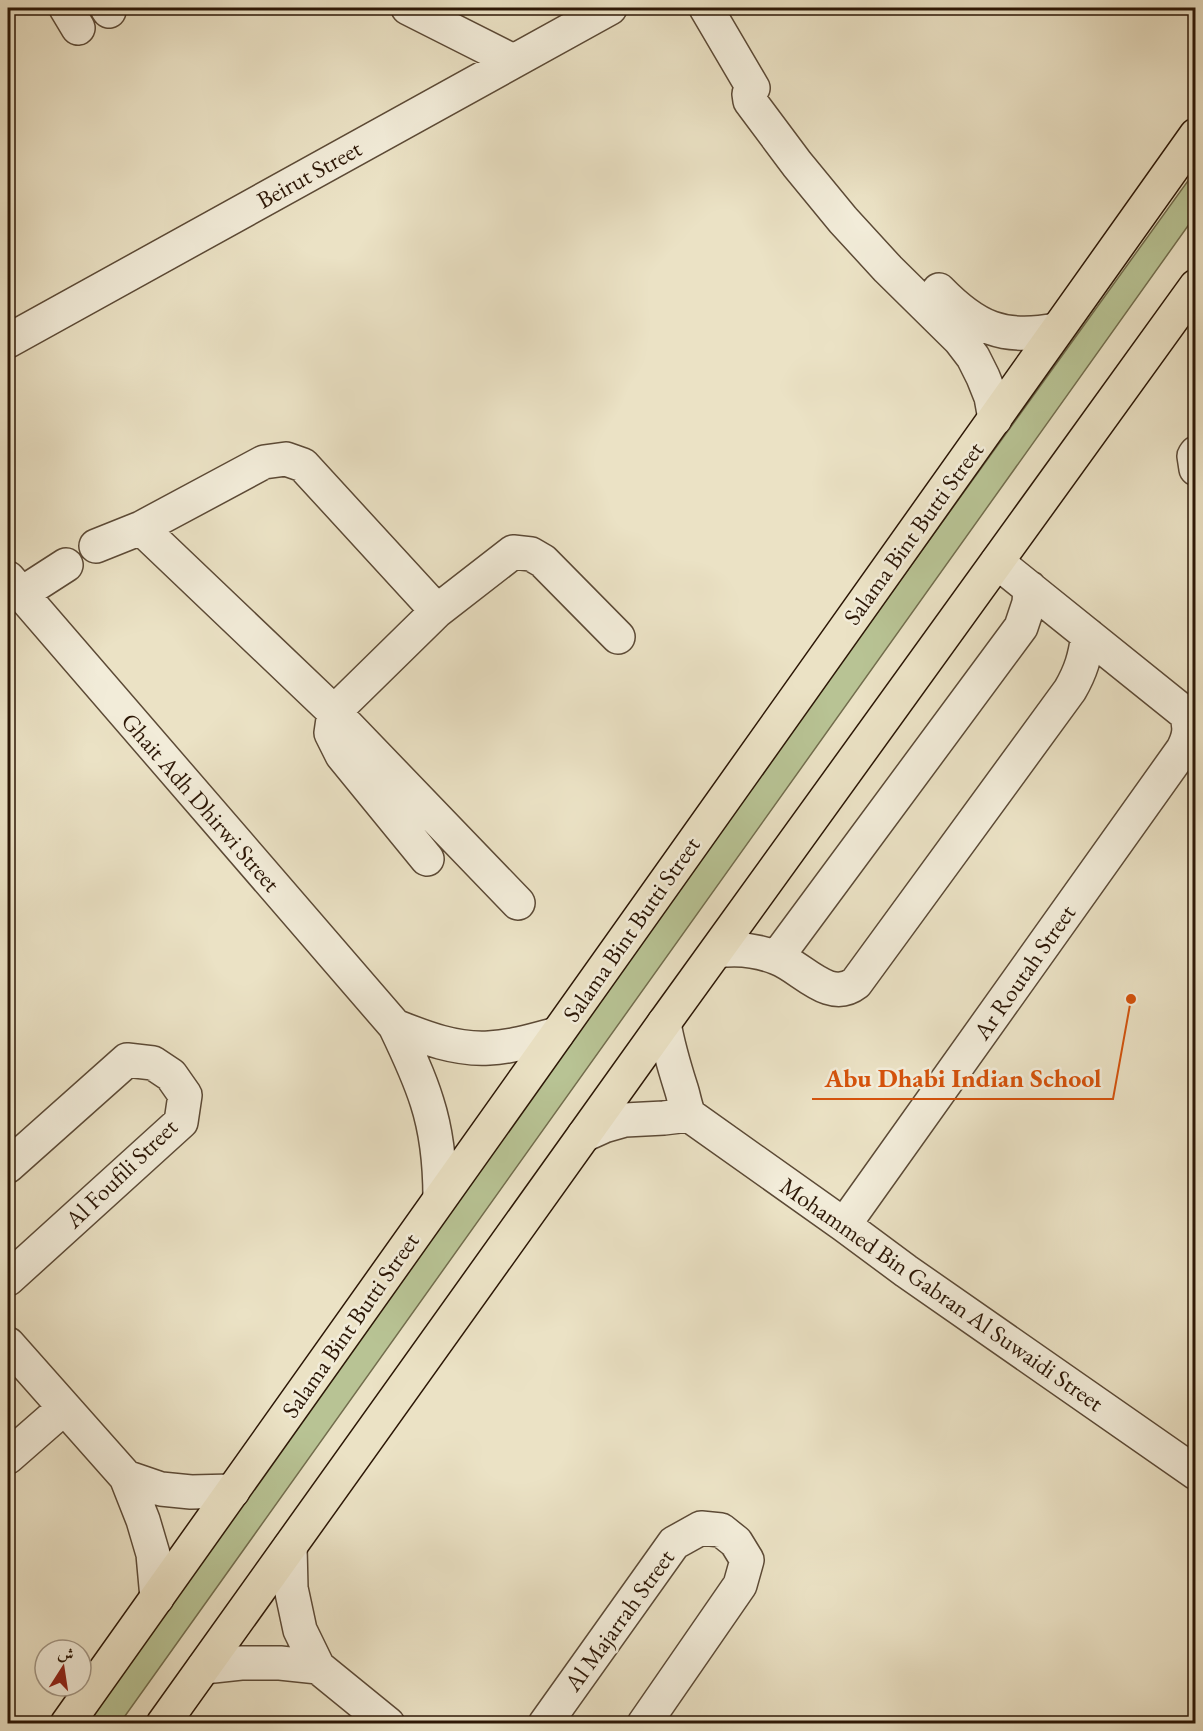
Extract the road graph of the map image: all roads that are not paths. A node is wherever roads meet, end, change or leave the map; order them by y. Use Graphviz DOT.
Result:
graph roads {
  1 [pos="408,8"];
  2 [pos="610,8"];
  3 [pos="706,8"];
  4 [pos="513,61"];
  5 [pos="753,88"];
  6 [pos="1196,135"];
  7 [pos="1196,286"];
  8 [pos="1056,330"];
  9 [pos="8,341"];
  10 [pos="995,419"];
  11 [pos="1196,453"];
  12 [pos="1196,469"];
  13 [pos="141,528"];
  14 [pos="96,546"];
  15 [pos="997,561"];
  16 [pos="66,565"];
  17 [pos="14,586"];
  18 [pos="1030,588"];
  19 [pos="437,611"];
  20 [pos="1088,635"];
  21 [pos="618,637"];
  22 [pos="334,712"];
  23 [pos="1191,717"];
  24 [pos="427,859"];
  25 [pos="518,903"];
  26 [pos="717,951"];
  27 [pos="777,957"];
  28 [pos="664,1023"];
  29 [pos="395,1026"];
  30 [pos="557,1034"];
  31 [pos="689,1115"];
  32 [pos="584,1135"];
  33 [pos="8,1166"];
  34 [pos="440,1198"];
  35 [pos="844,1225"];
  36 [pos="8,1279"];
  37 [pos="8,1345"];
  38 [pos="64,1408"];
  39 [pos="8,1456"];
  40 [pos="1196,1473"];
  41 [pos="126,1477"];
  42 [pos="233,1491"];
  43 [pos="290,1546"];
  44 [pos="157,1598"];
  45 [pos="204,1667"];
  46 [pos="318,1667"];
  47 [pos="67,1724"];
  48 [pos="163,1724"];
  49 [pos="388,1724"];
  50 [pos="544,1724"];
  51 [pos="644,1724"];
  1 -- 4 [label="street"];
  2 -- 4 [label="street, Beirut Street"];
  3 -- 5 [label="street"];
  4 -- 9 [label="street, Beirut Street"];
  5 -- 8 [label="street"];
  5 -- 10 [label="street"];
  6 -- 8 [label="main road, Salama Bint Butti Street"];
  7 -- 15 [label="main road"];
  8 -- 10 [label="main road, Salama Bint Butti Street"];
  10 -- 30 [label="main road, Salama Bint Butti Street"];
  11 -- 12 [label="street"];
  13 -- 14 [label="street"];
  13 -- 19 [label="street"];
  13 -- 22 [label="street"];
  15 -- 18 [label="street, Ar Routah Street"];
  15 -- 26 [label="main road"];
  16 -- 17 [label="street"];
  17 -- 29 [label="street, Ghait Adh Dhirwi Street"];
  18 -- 20 [label="street, Ar Routah Street"];
  18 -- 27 [label="street"];
  19 -- 21 [label="street"];
  19 -- 22 [label="street"];
  20 -- 23 [label="street, Ar Routah Street"];
  20 -- 27 [label="street"];
  22 -- 24 [label="street"];
  22 -- 25 [label="street"];
  23 -- 35 [label="street, Ar Routah Street"];
  26 -- 27 [label="street"];
  26 -- 28 [label="main road"];
  28 -- 31 [label="street"];
  28 -- 32 [label="main road"];
  29 -- 30 [label="street, Ghait Adh Dhirwi Street"];
  29 -- 34 [label="street, Ghait Adh Dhirwi Street"];
  30 -- 34 [label="main road, Salama Bint Butti Street"];
  31 -- 32 [label="street"];
  31 -- 35 [label="street, Mohammed Bin Gabran Al Suwaidi Street"];
  32 -- 43 [label="main road"];
  33 -- 36 [label="street, Al Foufili Street"];
  34 -- 42 [label="main road, Salama Bint Butti Street"];
  35 -- 40 [label="street, Mohammed Bin Gabran Al Suwaidi Street"];
  37 -- 38 [label="street"];
  38 -- 39 [label="street"];
  38 -- 41 [label="street"];
  41 -- 42 [label="street"];
  41 -- 44 [label="street"];
  42 -- 44 [label="main road, Salama Bint Butti Street"];
  43 -- 45 [label="main road"];
  43 -- 46 [label="street"];
  44 -- 47 [label="main road, Salama Bint Butti Street"];
  45 -- 46 [label="street"];
  45 -- 48 [label="main road"];
  46 -- 49 [label="street"];
  50 -- 51 [label="street, Al Majarrah Street"];
}
